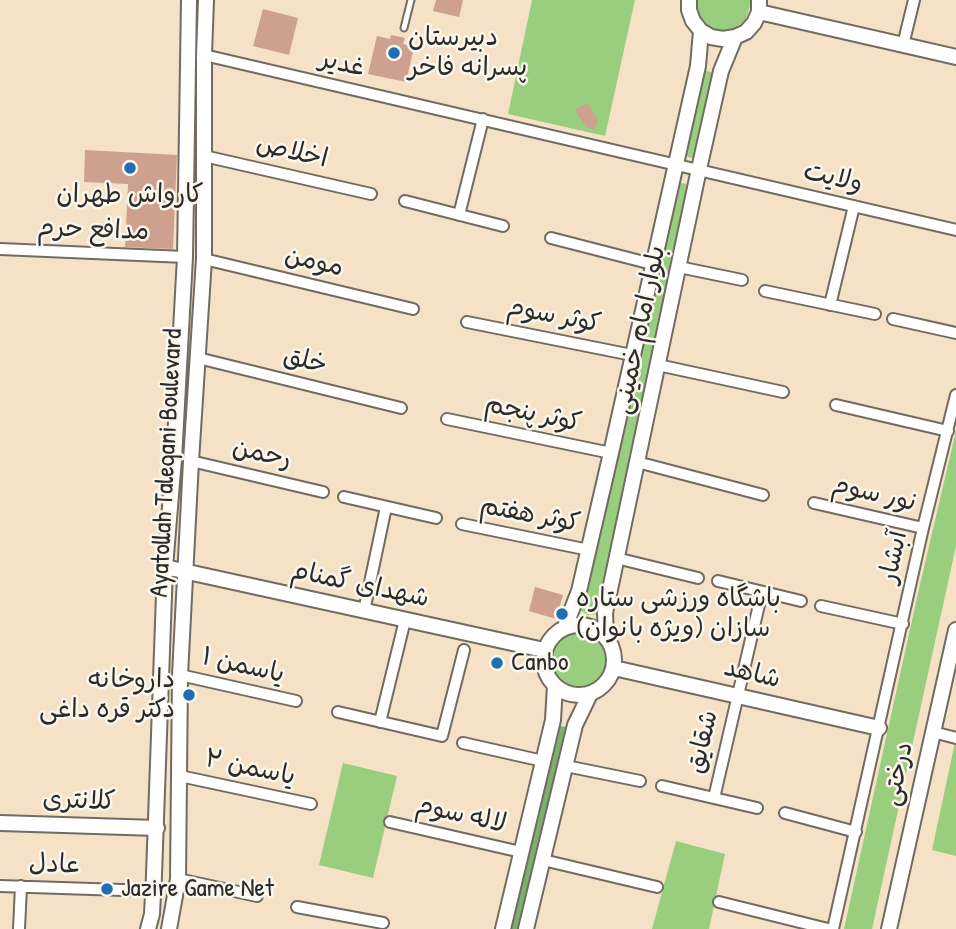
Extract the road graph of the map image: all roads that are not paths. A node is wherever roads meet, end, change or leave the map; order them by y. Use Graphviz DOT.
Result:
graph roads {
  1 [pos="189,0"];
  2 [pos="206,0"];
  3 [pos="411,0"];
  4 [pos="689,0"];
  5 [pos="914,0"];
  6 [pos="759,6"];
  7 [pos="404,28"];
  8 [pos="701,31"];
  9 [pos="735,37"];
  10 [pos="903,45"];
  11 [pos="204,55"];
  12 [pos="956,57"];
  13 [pos="698,66"];
  14 [pos="721,71"];
  15 [pos="483,120"];
  16 [pos="204,156"];
  17 [pos="676,164"];
  18 [pos="699,169"];
  19 [pos="371,194"];
  20 [pos="405,201"];
  21 [pos="855,206"];
  22 [pos="459,215"];
  23 [pos="503,226"];
  24 [pos="956,230"];
  25 [pos="551,239"];
  26 [pos="0,249"];
  27 [pos="185,257"];
  28 [pos="204,259"];
  29 [pos="652,264"];
  30 [pos="679,267"];
  31 [pos="742,280"];
  32 [pos="765,291"];
  33 [pos="830,305"];
  34 [pos="413,309"];
  35 [pos="875,314"];
  36 [pos="893,319"];
  37 [pos="467,322"];
  38 [pos="956,333"];
  39 [pos="632,355"];
  40 [pos="198,358"];
  41 [pos="658,365"];
  42 [pos="783,392"];
  43 [pos="956,395"];
  44 [pos="836,405"];
  45 [pos="401,408"];
  46 [pos="447,419"];
  47 [pos="948,431"];
  48 [pos="611,453"];
  49 [pos="191,461"];
  50 [pos="637,462"];
  51 [pos="323,492"];
  52 [pos="763,495"];
  53 [pos="344,497"];
  54 [pos="814,503"];
  55 [pos="386,507"];
  56 [pos="436,518"];
  57 [pos="462,524"];
  58 [pos="923,528"];
  59 [pos="589,550"];
  60 [pos="616,558"];
  61 [pos="165,568"];
  62 [pos="185,572"];
  63 [pos="698,578"];
  64 [pos="718,582"];
  65 [pos="762,592"];
  66 [pos="802,601"];
  67 [pos="821,606"];
  68 [pos="364,611"];
  69 [pos="405,620"];
  70 [pos="903,624"];
  71 [pos="565,627"];
  72 [pos="956,630"];
  73 [pos="606,636"];
  74 [pos="464,650"];
  75 [pos="544,650"];
  76 [pos="614,668"];
  77 [pos="180,675"];
  78 [pos="555,686"];
  79 [pos="590,694"];
  80 [pos="737,696"];
  81 [pos="296,701"];
  82 [pos="338,712"];
  83 [pos="380,722"];
  84 [pos="879,728"];
  85 [pos="933,732"];
  86 [pos="956,738"];
  87 [pos="463,743"];
  88 [pos="543,761"];
  89 [pos="566,766"];
  90 [pos="180,776"];
  91 [pos="640,781"];
  92 [pos="662,786"];
  93 [pos="714,798"];
  94 [pos="311,804"];
  95 [pos="757,808"];
  96 [pos="785,813"];
  97 [pos="390,822"];
  98 [pos="0,823"];
  99 [pos="157,828"];
  100 [pos="856,832"];
  101 [pos="521,852"];
  102 [pos="543,860"];
  103 [pos="178,879"];
  104 [pos="0,886"];
  105 [pos="21,886"];
  106 [pos="657,887"];
  107 [pos="153,891"];
  108 [pos="257,896"];
  109 [pos="719,902"];
  110 [pos="297,907"];
  111 [pos="336,915"];
  112 [pos="383,923"];
  113 [pos="19,929"];
  114 [pos="148,929"];
  115 [pos="169,929"];
  116 [pos="333,929"];
  117 [pos="503,929"];
  118 [pos="526,929"];
  119 [pos="831,929"];
  120 [pos="889,929"];
  1 -- 27 [label="street"];
  2 -- 11 [label="street, Ayatollah Taleqani Boulevard"];
  3 -- 7 [label="lane"];
  4 -- 8 [label="street"];
  5 -- 10 [label="street"];
  6 -- 9 [label="street"];
  6 -- 10 [label="street"];
  8 -- 9 [label="street"];
  8 -- 13 [label="street, بلوار امام خمینی"];
  9 -- 14 [label="street, بلوار امام خمینی"];
  10 -- 12 [label="street"];
  11 -- 15 [label="street, غدیر"];
  11 -- 16 [label="street, Ayatollah Taleqani Boulevard"];
  13 -- 14 [label="street"];
  13 -- 17 [label="street, بلوار امام خمینی"];
  14 -- 18 [label="street, بلوار امام خمینی"];
  15 -- 17 [label="street, غدیر"];
  15 -- 22 [label="street"];
  16 -- 19 [label="street, اخلاص"];
  16 -- 28 [label="street, Ayatollah Taleqani Boulevard"];
  17 -- 18 [label="street, ولایت"];
  17 -- 29 [label="street, بلوار امام خمینی"];
  18 -- 21 [label="street, ولایت"];
  18 -- 30 [label="street, بلوار امام خمینی"];
  20 -- 22 [label="street"];
  21 -- 24 [label="street, ولایت"];
  21 -- 33 [label="street"];
  22 -- 23 [label="street"];
  25 -- 29 [label="street"];
  26 -- 27 [label="street, مدافع حرم"];
  27 -- 61 [label="street"];
  28 -- 34 [label="street, مومن"];
  28 -- 40 [label="street, Ayatollah Taleqani Boulevard"];
  29 -- 39 [label="street, بلوار امام خمینی"];
  30 -- 31 [label="street"];
  30 -- 41 [label="street, بلوار امام خمینی"];
  32 -- 33 [label="street"];
  33 -- 35 [label="street"];
  36 -- 38 [label="street"];
  37 -- 39 [label="street, کوثر سوم"];
  39 -- 48 [label="street, بلوار امام خمینی"];
  40 -- 45 [label="street, خلق"];
  40 -- 49 [label="street, Ayatollah Taleqani Boulevard"];
  41 -- 42 [label="street"];
  41 -- 50 [label="street, بلوار امام خمینی"];
  43 -- 47 [label="street, آبشار"];
  44 -- 47 [label="street"];
  46 -- 48 [label="street, کوثر پنجم"];
  47 -- 58 [label="street, آبشار"];
  48 -- 59 [label="street, بلوار امام خمینی"];
  49 -- 51 [label="street, رحمن"];
  49 -- 62 [label="street, Ayatollah Taleqani Boulevard"];
  50 -- 52 [label="street"];
  50 -- 60 [label="street, بلوار امام خمینی"];
  53 -- 55 [label="street"];
  54 -- 58 [label="street, نور سوم"];
  55 -- 56 [label="street"];
  55 -- 68 [label="street"];
  57 -- 59 [label="street, کوثر هفتم"];
  58 -- 70 [label="street, آبشار"];
  59 -- 71 [label="street, بلوار امام خمینی"];
  60 -- 63 [label="street"];
  60 -- 73 [label="street, بلوار امام خمینی"];
  61 -- 62 [label="street, شهدای گمنام"];
  61 -- 99 [label="street"];
  62 -- 68 [label="street, شهدای گمنام"];
  62 -- 77 [label="street, Ayatollah Taleqani Boulevard"];
  64 -- 65 [label="street"];
  65 -- 66 [label="street"];
  65 -- 80 [label="street, شقایق"];
  67 -- 70 [label="street"];
  68 -- 69 [label="street, شهدای گمنام"];
  69 -- 75 [label="street, شهدای گمنام"];
  69 -- 83 [label="street"];
  70 -- 84 [label="street, آبشار"];
  71 -- 73 [label="street"];
  71 -- 75 [label="street"];
  72 -- 85 [label="street, درختی"];
  73 -- 76 [label="street"];
  74 -- 83 [label="street"];
  75 -- 78 [label="street"];
  76 -- 79 [label="street"];
  76 -- 80 [label="street, شاهد"];
  77 -- 81 [label="street, یاسمن ۱"];
  77 -- 90 [label="street, Ayatollah Taleqani Boulevard"];
  78 -- 79 [label="street"];
  78 -- 88 [label="street"];
  79 -- 89 [label="street"];
  80 -- 84 [label="street, شاهد"];
  80 -- 93 [label="street, شقایق"];
  82 -- 83 [label="street"];
  84 -- 100 [label="street, درختی"];
  85 -- 86 [label="street"];
  85 -- 120 [label="street, درختی"];
  87 -- 88 [label="street"];
  88 -- 101 [label="street"];
  89 -- 91 [label="street"];
  89 -- 102 [label="street"];
  90 -- 94 [label="street, یاسمن ۲"];
  90 -- 103 [label="street, Ayatollah Taleqani Boulevard"];
  92 -- 93 [label="street"];
  93 -- 95 [label="street"];
  96 -- 100 [label="street"];
  97 -- 101 [label="street, لاله سوم"];
  98 -- 99 [label="street, کلانتری"];
  99 -- 107 [label="street"];
  100 -- 119 [label="street, درختی"];
  101 -- 117 [label="street"];
  102 -- 106 [label="street"];
  102 -- 118 [label="street"];
  103 -- 108 [label="street"];
  103 -- 115 [label="street, Ayatollah Taleqani Boulevard"];
  104 -- 105 [label="street, عادل"];
  105 -- 107 [label="street, عادل"];
  105 -- 113 [label="street"];
  107 -- 114 [label="street"];
  109 -- 119 [label="street"];
  110 -- 111 [label="street"];
  111 -- 112 [label="street"];
  111 -- 116 [label="street"];
}
